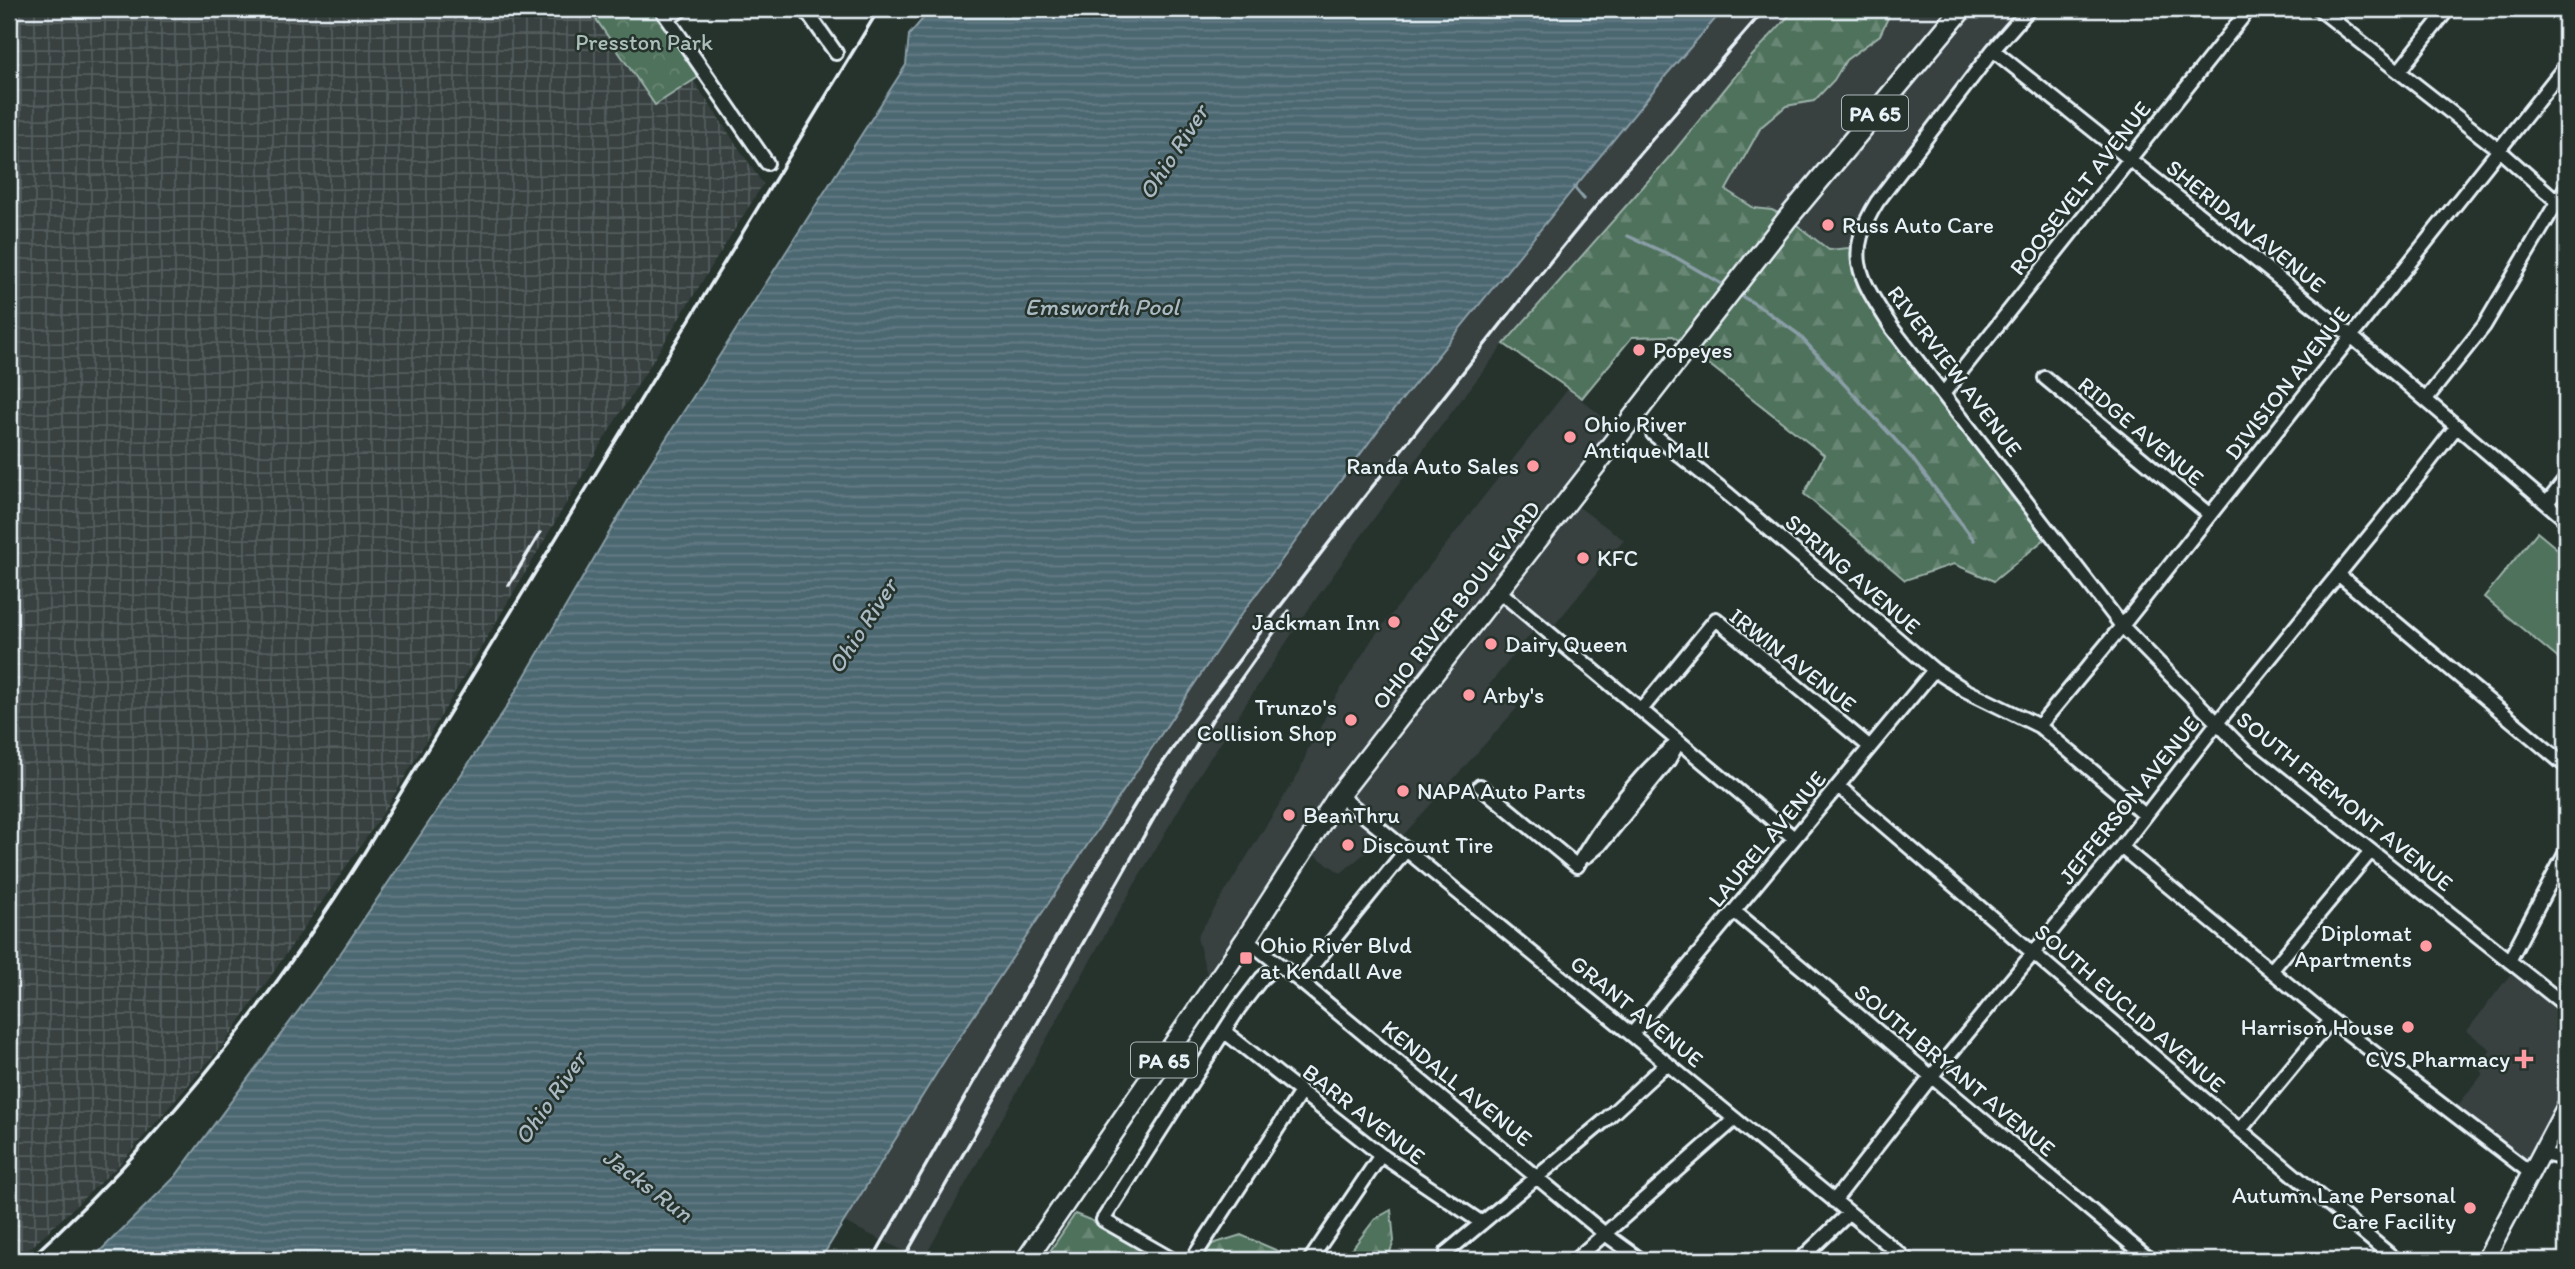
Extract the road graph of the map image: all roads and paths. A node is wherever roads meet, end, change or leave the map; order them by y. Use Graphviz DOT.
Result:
graph roads {
  1 [pos="682,9"];
  2 [pos="805,9"];
  3 [pos="1962,9"];
  4 [pos="2029,9"];
  5 [pos="2249,9"];
  6 [pos="2319,9"];
  7 [pos="2448,9"];
  8 [pos="665,14"];
  9 [pos="1993,50"];
  10 [pos="836,53"];
  11 [pos="2566,65"];
  12 [pos="2399,71"];
  13 [pos="2498,150"];
  14 [pos="2129,159"];
  15 [pos="767,163"];
  16 [pos="2566,187"];
  17 [pos="2562,205"];
  18 [pos="2351,336"];
  19 [pos="2045,379"];
  20 [pos="1943,394"];
  21 [pos="2426,399"];
  22 [pos="2457,426"];
  23 [pos="1653,434"];
  24 [pos="2566,479"];
  25 [pos="2547,503"];
  26 [pos="2036,513"];
  27 [pos="2210,515"];
  28 [pos="2566,520"];
  29 [pos="2339,575"];
  30 [pos="1499,592"];
  31 [pos="2122,626"];
  32 [pos="1934,670"];
  33 [pos="1641,710"];
  34 [pos="2217,723"];
  35 [pos="2039,726"];
  36 [pos="1679,742"];
  37 [pos="1870,747"];
  38 [pos="2566,766"];
  39 [pos="1480,786"];
  40 [pos="1838,786"];
  41 [pos="1339,795"];
  42 [pos="2145,815"];
  43 [pos="1794,838"];
  44 [pos="2121,847"];
  45 [pos="1407,849"];
  46 [pos="2371,851"];
  47 [pos="2566,852"];
  48 [pos="1734,911"];
  49 [pos="1247,939"];
  50 [pos="2033,953"];
  51 [pos="2509,961"];
  52 [pos="1278,964"];
  53 [pos="2271,971"];
  54 [pos="1300,981"];
  55 [pos="2566,1006"];
  56 [pos="2331,1020"];
  57 [pos="1225,1032"];
  58 [pos="1632,1034"];
  59 [pos="1667,1063"];
  60 [pos="1931,1077"];
  61 [pos="1301,1092"];
  62 [pos="2566,1106"];
  63 [pos="1735,1119"];
  64 [pos="2240,1130"];
  65 [pos="2542,1154"];
  66 [pos="1381,1155"];
  67 [pos="2566,1159"];
  68 [pos="2532,1174"];
  69 [pos="1538,1177"];
  70 [pos="1834,1201"];
  71 [pos="1849,1213"];
  72 [pos="1482,1223"];
  73 [pos="1605,1234"];
  74 [pos="1447,1256"];
  75 [pos="1026,1260"];
  76 [pos="1173,1260"];
  77 [pos="1192,1260"];
  78 [pos="1310,1260"];
  79 [pos="1575,1260"];
  80 [pos="1641,1260"];
  81 [pos="1800,1260"];
  82 [pos="1907,1260"];
  83 [pos="2150,1260"];
  84 [pos="2396,1260"];
  85 [pos="2485,1260"];
  1 -- 8 [label="street"];
  2 -- 10 [label="street"];
  3 -- 30 [label="highway, OHIO RIVER BOULEVARD / PA 65"];
  4 -- 9 [label="street, RIVERVIEW AVENUE"];
  5 -- 14 [label="street, ROOSEVELT AVENUE"];
  6 -- 12 [label="street"];
  7 -- 12 [label="street"];
  8 -- 15 [label="street"];
  9 -- 14 [label="street, SHERIDAN AVENUE"];
  9 -- 20 [label="street, RIVERVIEW AVENUE"];
  11 -- 13 [label="street, DIVISION AVENUE"];
  12 -- 13 [label="street"];
  13 -- 17 [label="street"];
  13 -- 18 [label="street, DIVISION AVENUE"];
  14 -- 18 [label="street, SHERIDAN AVENUE"];
  14 -- 20 [label="street, ROOSEVELT AVENUE"];
  16 -- 17 [label="street"];
  17 -- 21 [label="street"];
  18 -- 21 [label="street, SHERIDAN AVENUE"];
  18 -- 27 [label="street, DIVISION AVENUE"];
  19 -- 27 [label="street, RIDGE AVENUE"];
  20 -- 26 [label="street, RIVERVIEW AVENUE"];
  21 -- 22 [label="street, SHERIDAN AVENUE"];
  22 -- 25 [label="street, SHERIDAN AVENUE"];
  22 -- 29 [label="street, JEFFERSON AVENUE"];
  23 -- 32 [label="street, SPRING AVENUE"];
  24 -- 25 [label="street"];
  25 -- 28 [label="street, SHERIDAN AVENUE"];
  26 -- 31 [label="street, SOUTH FREMONT AVENUE"];
  27 -- 31 [label="street, DIVISION AVENUE"];
  29 -- 34 [label="street, JEFFERSON AVENUE"];
  29 -- 38 [label="street"];
  30 -- 33 [label="street"];
  30 -- 41 [label="highway, OHIO RIVER BOULEVARD / PA 65"];
  31 -- 34 [label="street, SOUTH FREMONT AVENUE"];
  31 -- 35 [label="street, DIVISION AVENUE"];
  32 -- 35 [label="street, SPRING AVENUE"];
  32 -- 37 [label="street, LAUREL AVENUE"];
  33 -- 36 [label="street"];
  33 -- 37 [label="street, IRWIN AVENUE"];
  34 -- 42 [label="street, JEFFERSON AVENUE"];
  34 -- 46 [label="street, SOUTH FREMONT AVENUE"];
  35 -- 42 [label="street, SPRING AVENUE"];
  36 -- 39 [label="street"];
  36 -- 43 [label="street"];
  37 -- 40 [label="street, LAUREL AVENUE"];
  40 -- 43 [label="street, LAUREL AVENUE"];
  40 -- 50 [label="street, SOUTH EUCLID AVENUE"];
  41 -- 45 [label="street, GRANT AVENUE"];
  41 -- 49 [label="highway, OHIO RIVER BOULEVARD / PA 65"];
  42 -- 44 [label="street, JEFFERSON AVENUE"];
  43 -- 48 [label="street, LAUREL AVENUE"];
  44 -- 50 [label="street, JEFFERSON AVENUE"];
  44 -- 53 [label="street"];
  45 -- 54 [label="street"];
  45 -- 58 [label="street, GRANT AVENUE"];
  46 -- 51 [label="street, SOUTH FREMONT AVENUE"];
  46 -- 53 [label="street"];
  47 -- 51 [label="street"];
  48 -- 58 [label="street, LAUREL AVENUE"];
  48 -- 60 [label="street, SOUTH BRYANT AVENUE"];
  49 -- 52 [label="street, KENDALL AVENUE"];
  49 -- 75 [label="highway, OHIO RIVER BOULEVARD / PA 65"];
  50 -- 60 [label="street, JEFFERSON AVENUE"];
  50 -- 64 [label="street, SOUTH EUCLID AVENUE"];
  51 -- 55 [label="street, SOUTH FREMONT AVENUE"];
  52 -- 54 [label="street, KENDALL AVENUE"];
  52 -- 57 [label="street"];
  53 -- 56 [label="street"];
  54 -- 69 [label="street, KENDALL AVENUE"];
  56 -- 64 [label="street"];
  56 -- 68 [label="street"];
  57 -- 61 [label="street, BARR AVENUE"];
  57 -- 76 [label="street"];
  58 -- 59 [label="street, GRANT AVENUE"];
  59 -- 63 [label="street, GRANT AVENUE"];
  59 -- 69 [label="street"];
  60 -- 70 [label="street, JEFFERSON AVENUE"];
  60 -- 83 [label="street, SOUTH BRYANT AVENUE"];
  61 -- 66 [label="street, BARR AVENUE"];
  61 -- 77 [label="street"];
  62 -- 65 [label="street"];
  63 -- 70 [label="street, GRANT AVENUE"];
  63 -- 73 [label="street"];
  64 -- 84 [label="street, SOUTH EUCLID AVENUE"];
  65 -- 67 [label="street"];
  65 -- 68 [label="street"];
  66 -- 72 [label="street, BARR AVENUE"];
  66 -- 78 [label="street"];
  68 -- 85 [label="street"];
  69 -- 72 [label="street"];
  69 -- 73 [label="street, KENDALL AVENUE"];
  70 -- 71 [label="street, GRANT AVENUE"];
  71 -- 81 [label="street"];
  71 -- 82 [label="street, GRANT AVENUE"];
  72 -- 74 [label="street"];
  73 -- 79 [label="street"];
  73 -- 80 [label="street, KENDALL AVENUE"];
}
